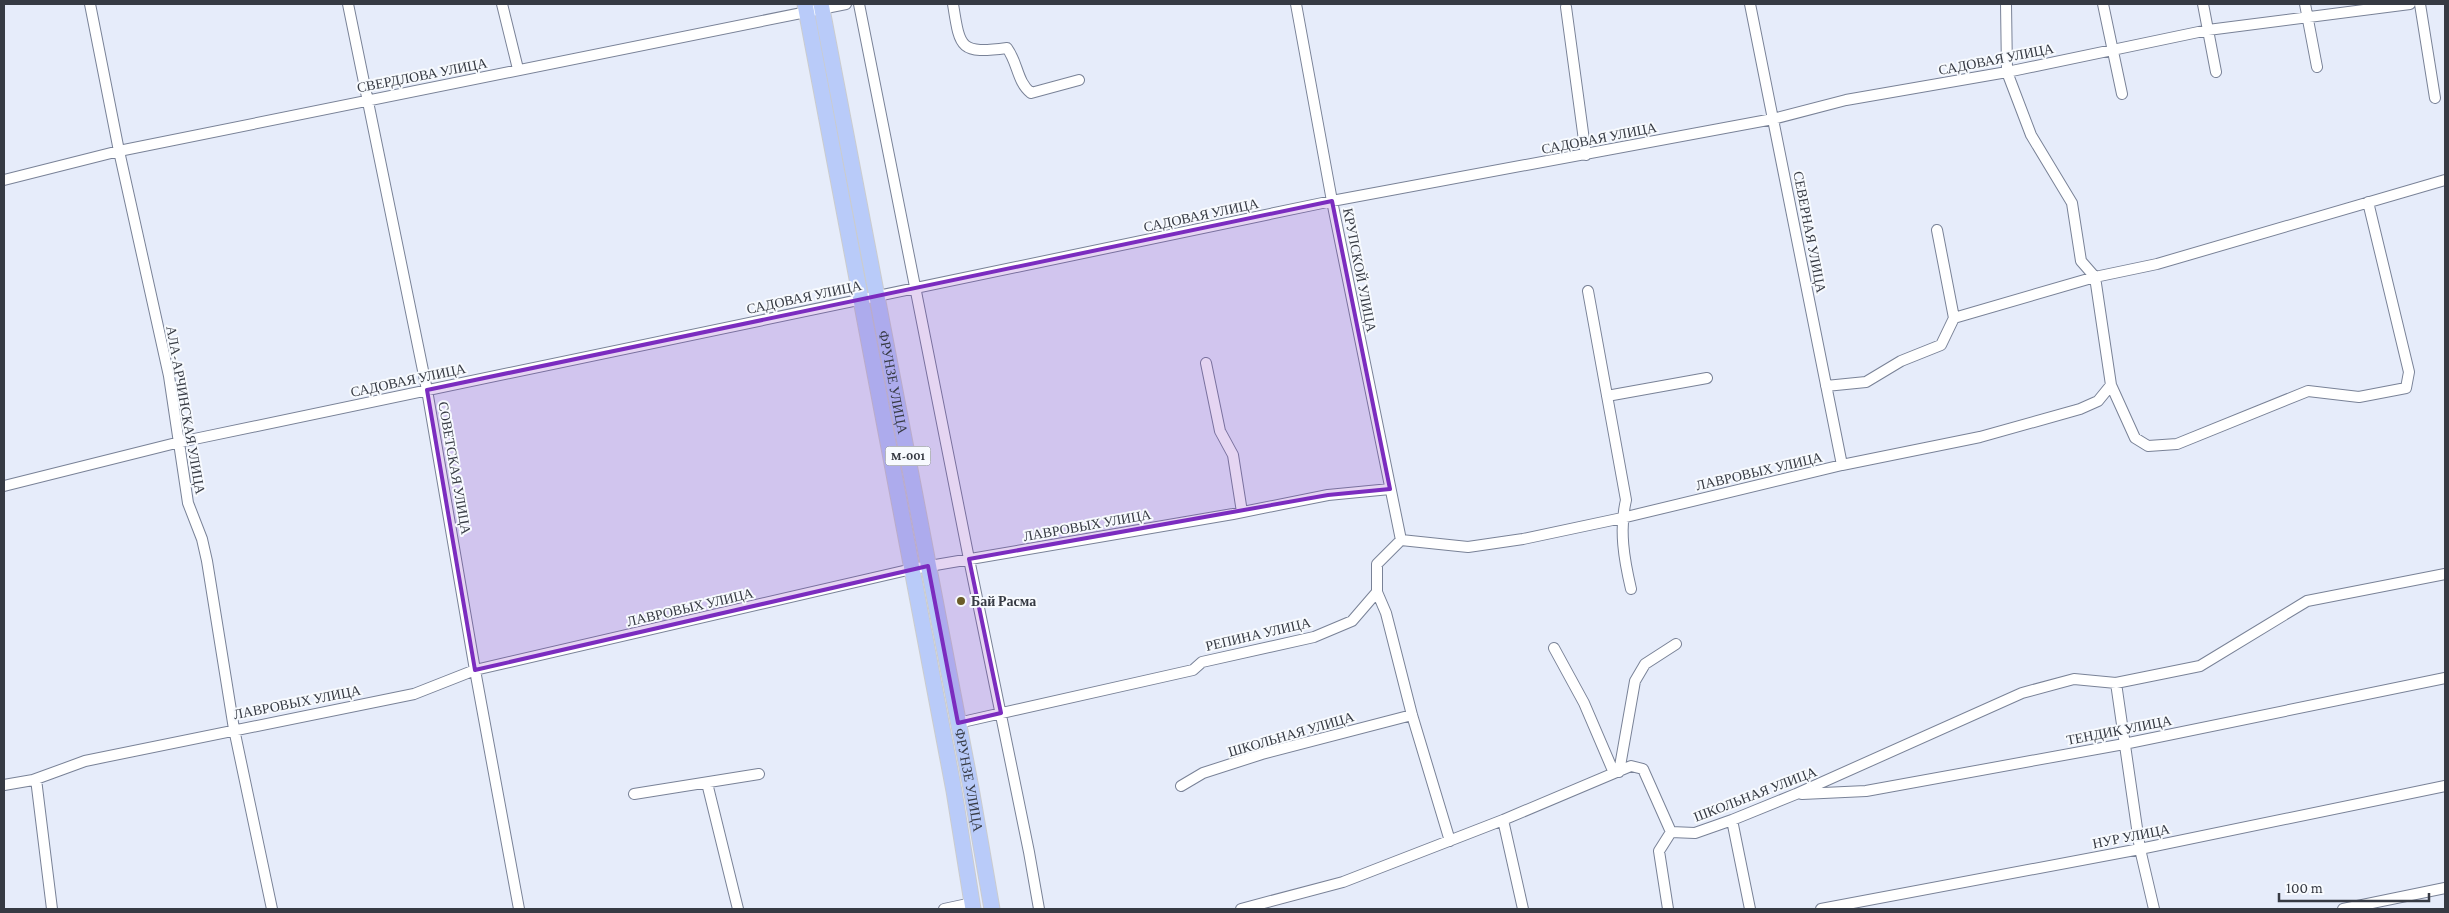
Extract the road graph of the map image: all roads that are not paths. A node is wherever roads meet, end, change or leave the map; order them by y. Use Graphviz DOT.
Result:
graph roads {
  1 [pos="90,4"];
  2 [pos="348,4"];
  3 [pos="502,4"];
  4 [pos="846,4"];
  5 [pos="859,4"];
  6 [pos="953,4"];
  7 [pos="1296,4"];
  8 [pos="1750,4"];
  9 [pos="2006,4"];
  10 [pos="2103,4"];
  11 [pos="2203,4"];
  12 [pos="2305,4"];
  13 [pos="2410,4"];
  14 [pos="2420,4"];
  15 [pos="822,6"];
  16 [pos="1566,7"];
  17 [pos="805,8"];
  18 [pos="2307,17"];
  19 [pos="2208,30"];
  20 [pos="2112,50"];
  21 [pos="2317,67"];
  22 [pos="518,69"];
  23 [pos="2007,72"];
  24 [pos="2216,72"];
  25 [pos="1080,80"];
  26 [pos="2122,94"];
  27 [pos="2435,98"];
  28 [pos="368,99"];
  29 [pos="1773,119"];
  30 [pos="119,151"];
  31 [pos="1586,155"];
  32 [pos="4,180"];
  33 [pos="2445,180"];
  34 [pos="1332,202"];
  35 [pos="2368,202"];
  36 [pos="1936,230"];
  37 [pos="2095,277"];
  38 [pos="915,288"];
  39 [pos="1588,290"];
  40 [pos="877,296"];
  41 [pos="861,299"];
  42 [pos="1954,318"];
  43 [pos="1206,364"];
  44 [pos="1707,378"];
  45 [pos="2111,385"];
  46 [pos="1826,386"];
  47 [pos="427,390"];
  48 [pos="1607,396"];
  49 [pos="180,442"];
  50 [pos="1842,465"];
  51 [pos="4,486"];
  52 [pos="1390,489"];
  53 [pos="1242,512"];
  54 [pos="1622,518"];
  55 [pos="1401,540"];
  56 [pos="968,560"];
  57 [pos="928,566"];
  58 [pos="912,569"];
  59 [pos="2445,574"];
  60 [pos="1631,589"];
  61 [pos="1377,592"];
  62 [pos="1676,644"];
  63 [pos="1554,648"];
  64 [pos="475,670"];
  65 [pos="2445,678"];
  66 [pos="2116,683"];
  67 [pos="1001,713"];
  68 [pos="1412,715"];
  69 [pos="958,723"];
  70 [pos="234,729"];
  71 [pos="2124,744"];
  72 [pos="1616,772"];
  73 [pos="759,774"];
  74 [pos="36,779"];
  75 [pos="707,783"];
  76 [pos="4,785"];
  77 [pos="1181,786"];
  78 [pos="2445,786"];
  79 [pos="634,794"];
  80 [pos="1796,794"];
  81 [pos="1503,820"];
  82 [pos="1732,820"];
  83 [pos="1671,832"];
  84 [pos="1450,841"];
  85 [pos="2140,849"];
  86 [pos="2445,888"];
  87 [pos="973,906"];
  88 [pos="52,909"];
  89 [pos="272,909"];
  90 [pos="519,909"];
  91 [pos="738,909"];
  92 [pos="944,909"];
  93 [pos="992,909"];
  94 [pos="1038,909"];
  95 [pos="1241,909"];
  96 [pos="1523,909"];
  97 [pos="1668,909"];
  98 [pos="1750,909"];
  99 [pos="1821,909"];
  100 [pos="2154,909"];
  101 [pos="2343,909"];
  1 -- 30 [label="street, АЛА-АРЧИНСКАЯ УЛИЦА"];
  2 -- 28 [label="street, СОВЕТСКАЯ УЛИЦА"];
  3 -- 22 [label="street"];
  4 -- 15 [label="street, СВЕРДЛОВА УЛИЦА"];
  5 -- 38 [label="street"];
  6 -- 25 [label="street"];
  7 -- 34 [label="street, КРУПСКОЙ УЛИЦА"];
  8 -- 29 [label="street, СЕВЕРНАЯ УЛИЦА"];
  9 -- 23 [label="street"];
  10 -- 20 [label="street"];
  11 -- 19 [label="street"];
  12 -- 18 [label="street"];
  13 -- 18 [label="street, САДОВАЯ УЛИЦА"];
  14 -- 27 [label="street"];
  15 -- 17 [label="street, СВЕРДЛОВА УЛИЦА"];
  15 -- 40 [label="main road, ФРУНЗЕ УЛИЦА / M-001"];
  16 -- 31 [label="street"];
  17 -- 22 [label="street, СВЕРДЛОВА УЛИЦА"];
  17 -- 41 [label="main road, ФРУНЗЕ УЛИЦА / M-001"];
  18 -- 19 [label="street, САДОВАЯ УЛИЦА"];
  18 -- 21 [label="street"];
  19 -- 20 [label="street, САДОВАЯ УЛИЦА"];
  19 -- 24 [label="street"];
  20 -- 23 [label="street, САДОВАЯ УЛИЦА"];
  20 -- 26 [label="street"];
  22 -- 28 [label="street, СВЕРДЛОВА УЛИЦА"];
  23 -- 29 [label="street, САДОВАЯ УЛИЦА"];
  23 -- 37 [label="street"];
  28 -- 30 [label="street, СВЕРДЛОВА УЛИЦА"];
  28 -- 47 [label="street, СОВЕТСКАЯ УЛИЦА"];
  29 -- 31 [label="street, САДОВАЯ УЛИЦА"];
  29 -- 46 [label="street, СЕВЕРНАЯ УЛИЦА"];
  30 -- 32 [label="street, СВЕРДЛОВА УЛИЦА"];
  30 -- 49 [label="street, АЛА-АРЧИНСКАЯ УЛИЦА"];
  31 -- 34 [label="street, САДОВАЯ УЛИЦА"];
  33 -- 35 [label="street"];
  34 -- 38 [label="street, САДОВАЯ УЛИЦА"];
  34 -- 52 [label="street, КРУПСКОЙ УЛИЦА"];
  35 -- 37 [label="street"];
  35 -- 45 [label="street"];
  36 -- 42 [label="street"];
  37 -- 42 [label="street"];
  37 -- 45 [label="street"];
  38 -- 40 [label="street, САДОВАЯ УЛИЦА"];
  38 -- 56 [label="street"];
  39 -- 48 [label="street"];
  40 -- 41 [label="street, САДОВАЯ УЛИЦА"];
  40 -- 57 [label="main road, ФРУНЗЕ УЛИЦА / M-001"];
  41 -- 47 [label="street, САДОВАЯ УЛИЦА"];
  41 -- 58 [label="main road, ФРУНЗЕ УЛИЦА / M-001"];
  42 -- 46 [label="street"];
  43 -- 53 [label="street"];
  44 -- 48 [label="street"];
  45 -- 50 [label="street, ЛАВРОВЫХ УЛИЦА"];
  46 -- 50 [label="street, СЕВЕРНАЯ УЛИЦА"];
  47 -- 49 [label="street, САДОВАЯ УЛИЦА"];
  47 -- 64 [label="street, СОВЕТСКАЯ УЛИЦА"];
  48 -- 54 [label="street"];
  49 -- 51 [label="street, САДОВАЯ УЛИЦА"];
  49 -- 70 [label="street, АЛА-АРЧИНСКАЯ УЛИЦА"];
  50 -- 54 [label="street, ЛАВРОВЫХ УЛИЦА"];
  52 -- 53 [label="street, ЛАВРОВЫХ УЛИЦА"];
  52 -- 55 [label="street, КРУПСКОЙ УЛИЦА"];
  53 -- 56 [label="street, ЛАВРОВЫХ УЛИЦА"];
  54 -- 55 [label="street, ЛАВРОВЫХ УЛИЦА"];
  54 -- 60 [label="street"];
  55 -- 61 [label="street"];
  56 -- 57 [label="street, ЛАВРОВЫХ УЛИЦА"];
  56 -- 67 [label="street"];
  57 -- 58 [label="street, ЛАВРОВЫХ УЛИЦА"];
  57 -- 69 [label="main road, ФРУНЗЕ УЛИЦА / M-001"];
  58 -- 64 [label="street, ЛАВРОВЫХ УЛИЦА"];
  58 -- 87 [label="main road, ФРУНЗЕ УЛИЦА / M-001"];
  59 -- 66 [label="street, ШКОЛЬНАЯ УЛИЦА"];
  61 -- 67 [label="street, РЕПИНА УЛИЦА"];
  61 -- 68 [label="street"];
  62 -- 72 [label="street"];
  63 -- 72 [label="street"];
  64 -- 70 [label="street, ЛАВРОВЫХ УЛИЦА"];
  64 -- 90 [label="street, СОВЕТСКАЯ УЛИЦА"];
  65 -- 71 [label="street, ТЕНДИК УЛИЦА"];
  66 -- 71 [label="street"];
  66 -- 80 [label="street, ШКОЛЬНАЯ УЛИЦА"];
  67 -- 69 [label="street, РЕПИНА УЛИЦА"];
  67 -- 94 [label="street"];
  68 -- 77 [label="street, ШКОЛЬНАЯ УЛИЦА"];
  68 -- 84 [label="street"];
  69 -- 93 [label="main road, ФРУНЗЕ УЛИЦА / M-001"];
  70 -- 74 [label="street, ЛАВРОВЫХ УЛИЦА"];
  70 -- 89 [label="street, АЛА-АРЧИНСКАЯ УЛИЦА"];
  71 -- 80 [label="street, ТЕНДИК УЛИЦА"];
  71 -- 85 [label="street"];
  72 -- 81 [label="street"];
  72 -- 83 [label="street"];
  73 -- 75 [label="street"];
  74 -- 76 [label="street, ЛАВРОВЫХ УЛИЦА"];
  74 -- 88 [label="street"];
  75 -- 79 [label="street"];
  75 -- 91 [label="street"];
  78 -- 85 [label="street, НУР УЛИЦА"];
  80 -- 82 [label="street, ШКОЛЬНАЯ УЛИЦА"];
  81 -- 84 [label="street"];
  81 -- 96 [label="street"];
  82 -- 83 [label="street, ШКОЛЬНАЯ УЛИЦА"];
  82 -- 98 [label="street"];
  83 -- 97 [label="street"];
  84 -- 95 [label="street"];
  85 -- 99 [label="street, НУР УЛИЦА"];
  85 -- 100 [label="street"];
  86 -- 101 [label="street"];
  87 -- 92 [label="street"];
}
